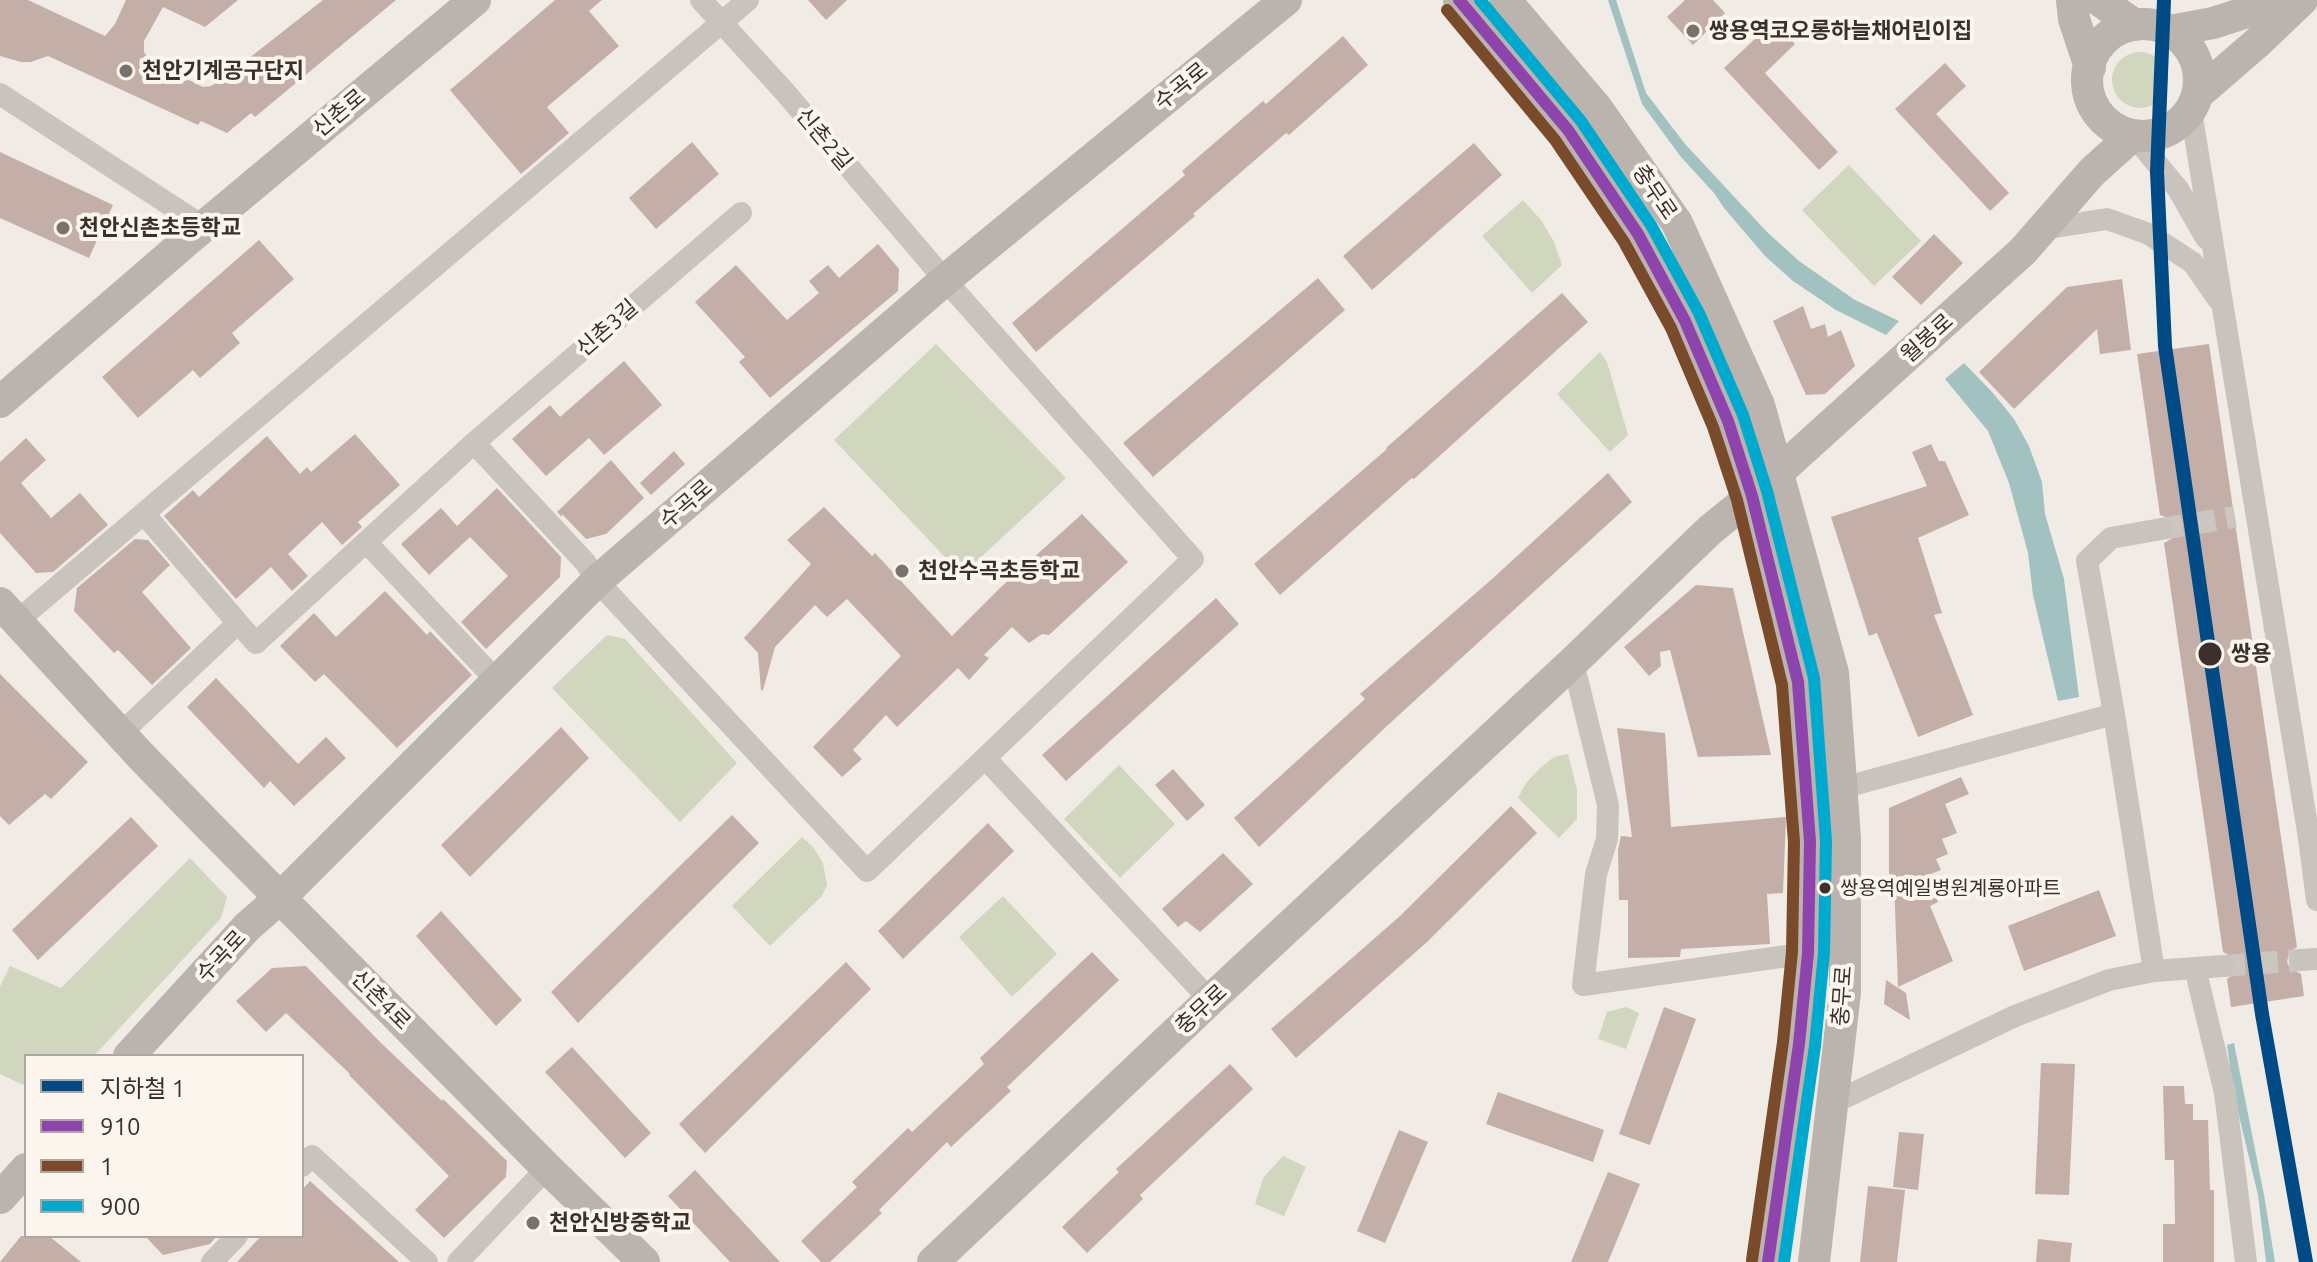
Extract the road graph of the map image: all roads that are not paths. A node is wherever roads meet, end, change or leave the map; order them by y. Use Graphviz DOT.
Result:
graph roads {
  1 [pos="475,0"];
  2 [pos="701,0"];
  3 [pos="748,0"];
  4 [pos="1286,0"];
  5 [pos="1459,0"];
  6 [pos="1505,0"];
  7 [pos="2072,0"];
  8 [pos="2099,0"];
  9 [pos="2268,0"];
  10 [pos="2302,0"];
  11 [pos="722,23"];
  12 [pos="2135,25"];
  13 [pos="2170,31"];
  14 [pos="2090,67"];
  15 [pos="0,94"];
  16 [pos="2194,103"];
  17 [pos="2100,116"];
  18 [pos="2133,135"];
  19 [pos="2092,172"];
  20 [pos="741,213"];
  21 [pos="204,227"];
  22 [pos="2042,229"];
  23 [pos="2213,250"];
  24 [pos="945,280"];
  25 [pos="2223,306"];
  26 [pos="0,402"];
  27 [pos="474,443"];
  28 [pos="1777,473"];
  29 [pos="1752,496"];
  30 [pos="144,514"];
  31 [pos="2161,529"];
  32 [pos="366,542"];
  33 [pos="597,581"];
  34 [pos="9,612"];
  35 [pos="238,623"];
  36 [pos="1573,662"];
  37 [pos="496,680"];
  38 [pos="2114,714"];
  39 [pos="120,734"];
  40 [pos="985,758"];
  41 [pos="1842,788"];
  42 [pos="280,898"];
  43 [pos="2317,900"];
  44 [pos="1808,953"];
  45 [pos="2223,966"];
  46 [pos="2195,968"];
  47 [pos="2154,971"];
  48 [pos="1210,1000"];
  49 [pos="131,1054"];
  50 [pos="1831,1104"];
  51 [pos="304,1164"];
  52 [pos="547,1168"];
  53 [pos="24,1171"];
  54 [pos="0,1198"];
  55 [pos="235,1238"];
  56 [pos="212,1262"];
  57 [pos="427,1262"];
  58 [pos="458,1262"];
  59 [pos="644,1262"];
  60 [pos="933,1262"];
  61 [pos="1768,1262"];
  62 [pos="1814,1262"];
  63 [pos="2246,1262"];
  1 -- 21 [label="street, 신촌로"];
  2 -- 11 [label="street, 신촌2길"];
  3 -- 11 [label="street"];
  4 -- 24 [label="street, 수곡로"];
  5 -- 29 [label="street, 충무로"];
  6 -- 28 [label="street, 충무로"];
  7 -- 14 [label="street"];
  8 -- 12 [label="street"];
  9 -- 13 [label="street"];
  10 -- 16 [label="street"];
  11 -- 24 [label="street, 신촌2길"];
  11 -- 30 [label="street"];
  12 -- 13 [label="street"];
  12 -- 14 [label="street"];
  13 -- 16 [label="street"];
  14 -- 17 [label="street"];
  15 -- 21 [label="street"];
  16 -- 18 [label="street"];
  16 -- 23 [label="street"];
  17 -- 18 [label="street"];
  17 -- 19 [label="street"];
  18 -- 19 [label="street, 월봉로"];
  18 -- 23 [label="street"];
  19 -- 22 [label="street, 월봉로"];
  20 -- 27 [label="street, 신촌3길"];
  21 -- 26 [label="street, 신촌로"];
  22 -- 25 [label="street"];
  22 -- 28 [label="street, 월봉로"];
  23 -- 25 [label="street"];
  24 -- 33 [label="street, 수곡로"];
  24 -- 40 [label="street, 신촌2길"];
  25 -- 43 [label="street"];
  27 -- 32 [label="street"];
  27 -- 33 [label="street"];
  28 -- 29 [label="street, 월봉로"];
  28 -- 41 [label="street, 충무로"];
  29 -- 36 [label="street, 충무로"];
  29 -- 44 [label="street, 충무로"];
  30 -- 34 [label="street"];
  30 -- 35 [label="street"];
  31 -- 38 [label="street"];
  32 -- 35 [label="street"];
  32 -- 37 [label="street"];
  33 -- 37 [label="street, 수곡로"];
  33 -- 40 [label="street"];
  34 -- 39 [label="street, 신촌4로"];
  35 -- 39 [label="street"];
  36 -- 44 [label="street"];
  36 -- 48 [label="street, 충무로"];
  37 -- 42 [label="street, 수곡로"];
  38 -- 41 [label="street"];
  38 -- 47 [label="street"];
  39 -- 42 [label="street, 신촌4로"];
  40 -- 48 [label="street"];
  41 -- 50 [label="street, 충무로"];
  42 -- 49 [label="street, 수곡로"];
  42 -- 52 [label="street, 신촌4로"];
  44 -- 61 [label="street, 충무로"];
  45 -- 46 [label="street"];
  46 -- 47 [label="street"];
  46 -- 63 [label="street"];
  47 -- 50 [label="street"];
  48 -- 60 [label="street, 충무로"];
  50 -- 62 [label="street, 충무로"];
  51 -- 57 [label="street"];
  52 -- 58 [label="street"];
  52 -- 59 [label="street, 신촌4로"];
  53 -- 54 [label="street"];
  55 -- 56 [label="street"];
}
